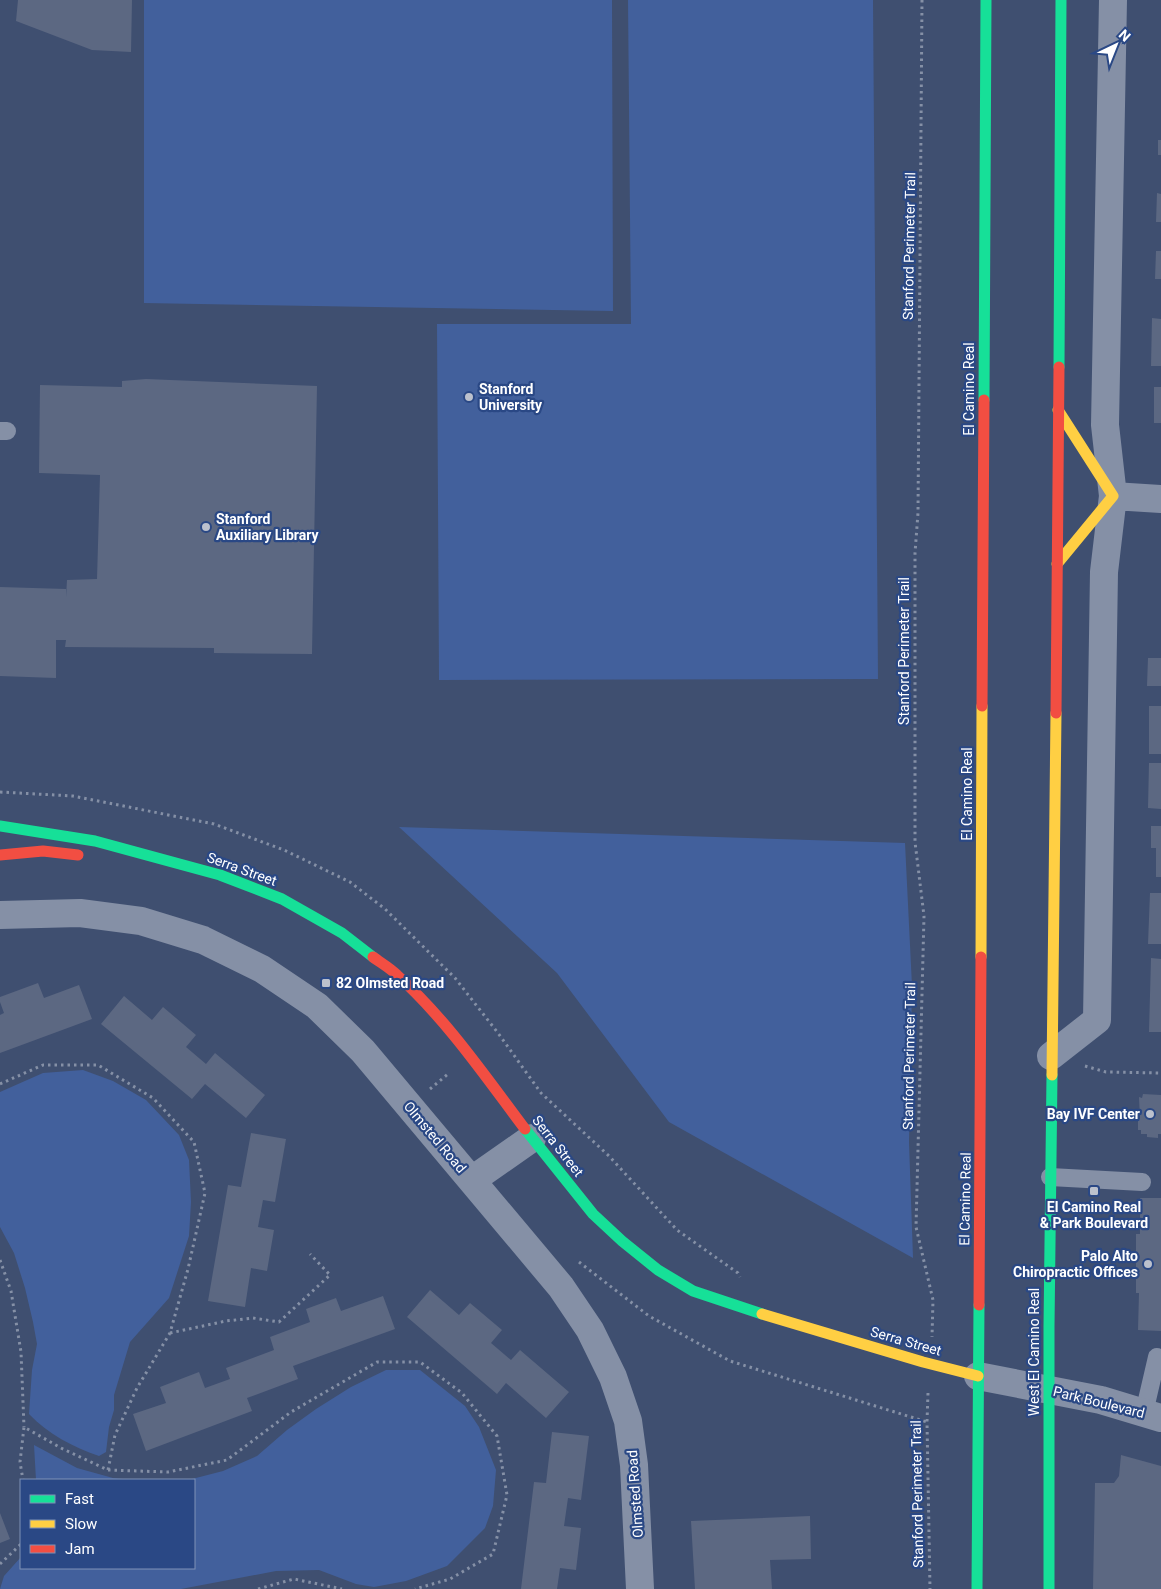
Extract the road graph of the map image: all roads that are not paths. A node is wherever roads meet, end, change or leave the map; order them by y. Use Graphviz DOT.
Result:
graph roads {
  1 [pos="986,0"];
  2 [pos="1061,0"];
  3 [pos="1113,0"];
  4 [pos="1058,410"];
  5 [pos="1113,496"];
  6 [pos="1161,499"];
  7 [pos="1057,564"];
  8 [pos="0,826"];
  9 [pos="0,855"];
  10 [pos="86,856"];
  11 [pos="114,857"];
  12 [pos="162,860"];
  13 [pos="0,915"];
  14 [pos="1051,1056"];
  15 [pos="532,1138"];
  16 [pos="1050,1177"];
  17 [pos="472,1180"];
  18 [pos="1142,1182"];
  19 [pos="1156,1357"];
  20 [pos="978,1376"];
  21 [pos="1049,1389"];
  22 [pos="1153,1415"];
  23 [pos="640,1589"];
  24 [pos="977,1589"];
  25 [pos="1049,1589"];
  1 -- 20 [label="main road, El Camino Real"];
  2 -- 4 [label="main road"];
  3 -- 5 [label="street"];
  4 -- 5 [label="main road"];
  4 -- 7 [label="main road"];
  5 -- 6 [label="street"];
  5 -- 7 [label="main road"];
  5 -- 14 [label="street"];
  7 -- 14 [label="main road"];
  8 -- 12 [label="main road, Serra Street"];
  9 -- 10 [label="main road"];
  11 -- 12 [label="main road, Serra Street"];
  12 -- 15 [label="main road, Serra Street"];
  13 -- 17 [label="street, Olmsted Road"];
  14 -- 16 [label="main road, West El Camino Real"];
  15 -- 17 [label="street"];
  15 -- 20 [label="main road, Serra Street"];
  16 -- 18 [label="lane"];
  16 -- 21 [label="main road, West El Camino Real"];
  17 -- 23 [label="street, Olmsted Road"];
  19 -- 22 [label="lane"];
  20 -- 21 [label="street, Park Boulevard"];
  20 -- 24 [label="main road, El Camino Real"];
  21 -- 22 [label="street, Park Boulevard"];
  21 -- 25 [label="main road, West El Camino Real"];
}
